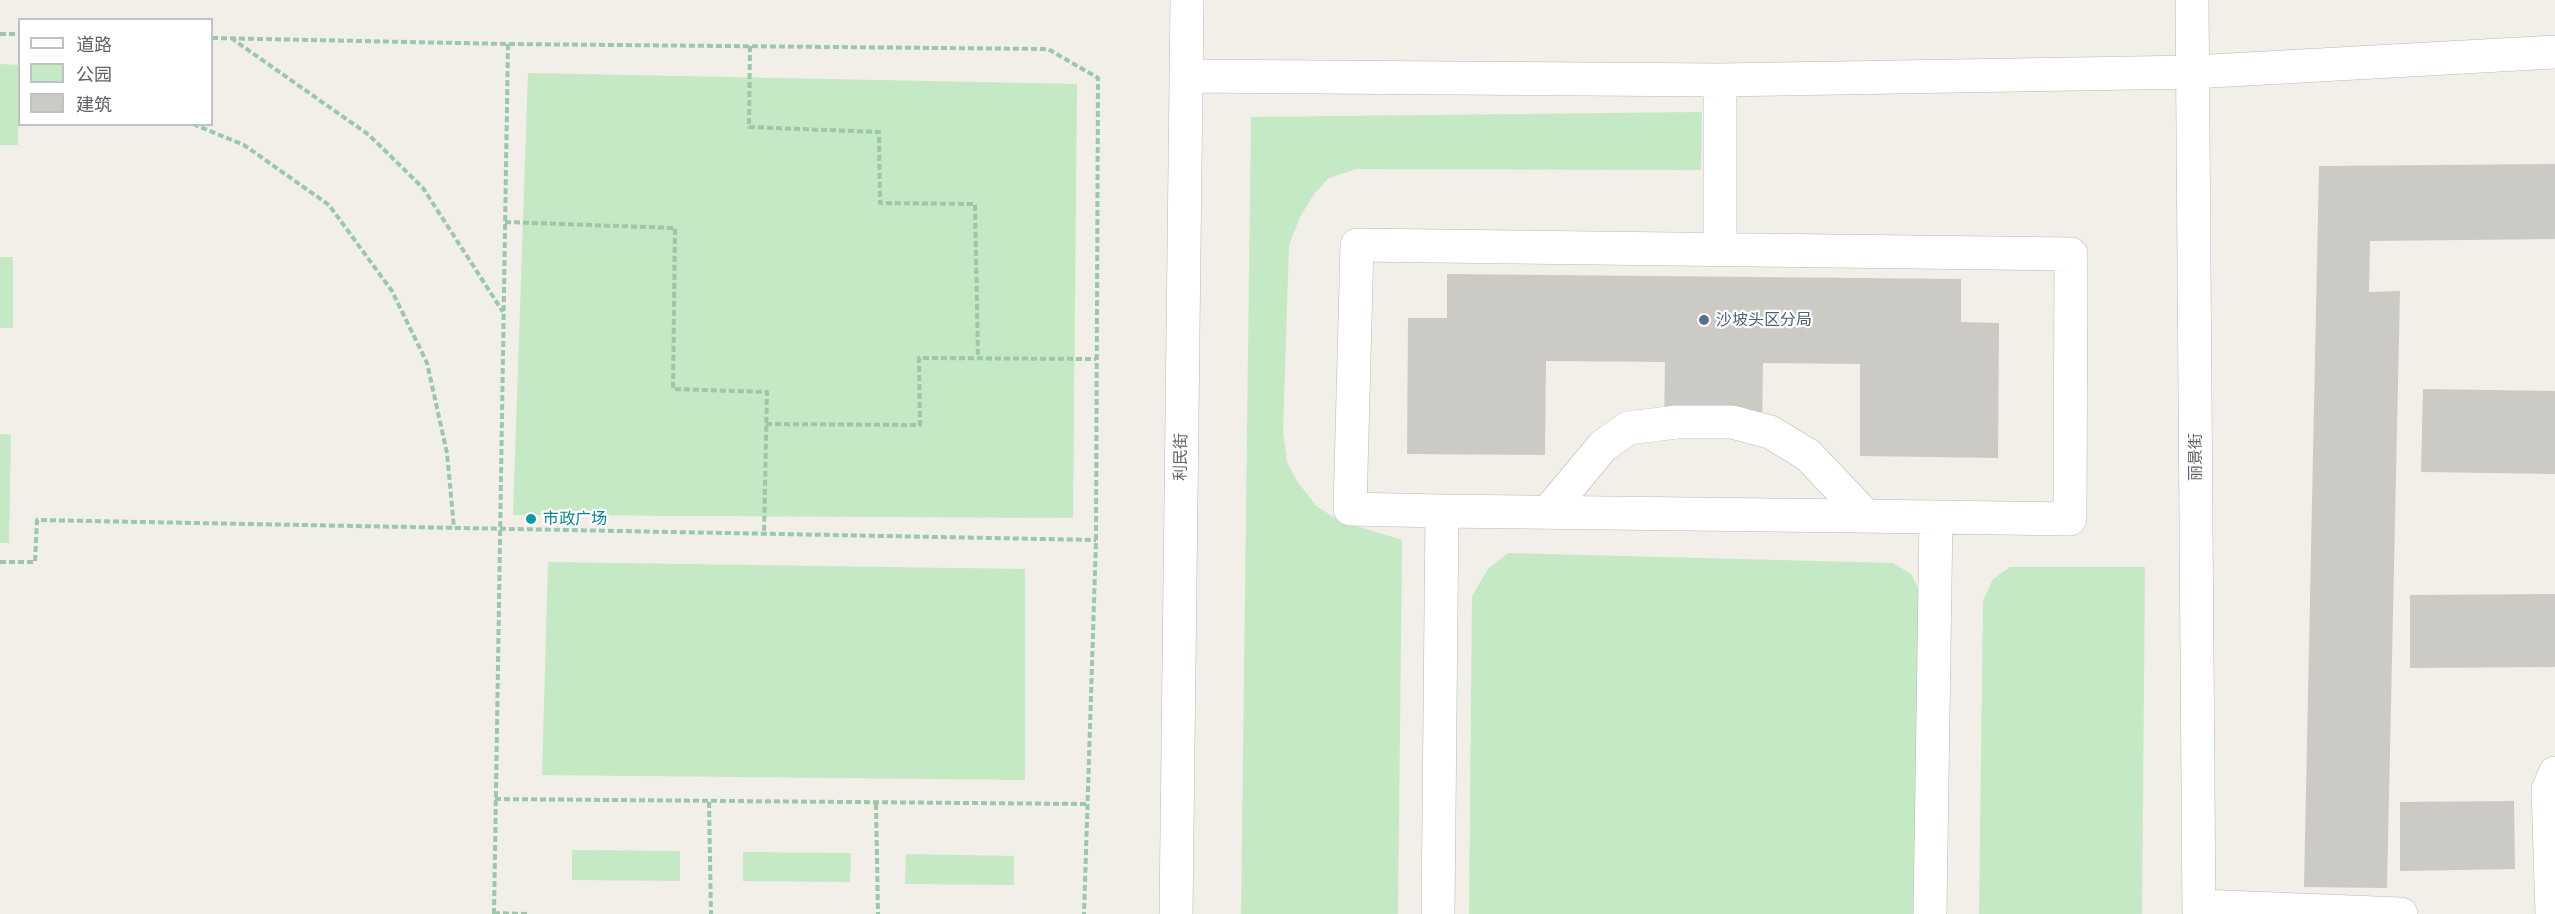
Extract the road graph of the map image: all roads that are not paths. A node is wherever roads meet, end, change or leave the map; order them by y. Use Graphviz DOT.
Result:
graph roads {
  1 [pos="1186,0"];
  2 [pos="2192,0"];
  3 [pos="2555,52"];
  4 [pos="2193,72"];
  5 [pos="1186,76"];
  6 [pos="1720,80"];
  7 [pos="1720,249"];
  8 [pos="1442,511"];
  9 [pos="1548,512"];
  10 [pos="1866,516"];
  11 [pos="1936,517"];
  12 [pos="2555,773"];
  13 [pos="2199,910"];
  14 [pos="1176,914"];
  15 [pos="1438,914"];
  16 [pos="1930,914"];
  17 [pos="2401,914"];
  18 [pos="2552,914"];
  1 -- 5 [label="street, 利民街"];
  2 -- 4 [label="street, 丽景街"];
  3 -- 4 [label="street"];
  4 -- 6 [label="street"];
  4 -- 13 [label="street, 丽景街"];
  5 -- 6 [label="street"];
  5 -- 14 [label="street, 利民街"];
  6 -- 7 [label="street"];
  7 -- 8 [label="street"];
  7 -- 11 [label="street"];
  8 -- 9 [label="street"];
  8 -- 15 [label="street"];
  9 -- 10 [label="street"];
  9 -- 10 [label="street"];
  10 -- 11 [label="street"];
  11 -- 16 [label="street"];
  12 -- 18 [label="street"];
  13 -- 17 [label="street"];
}
